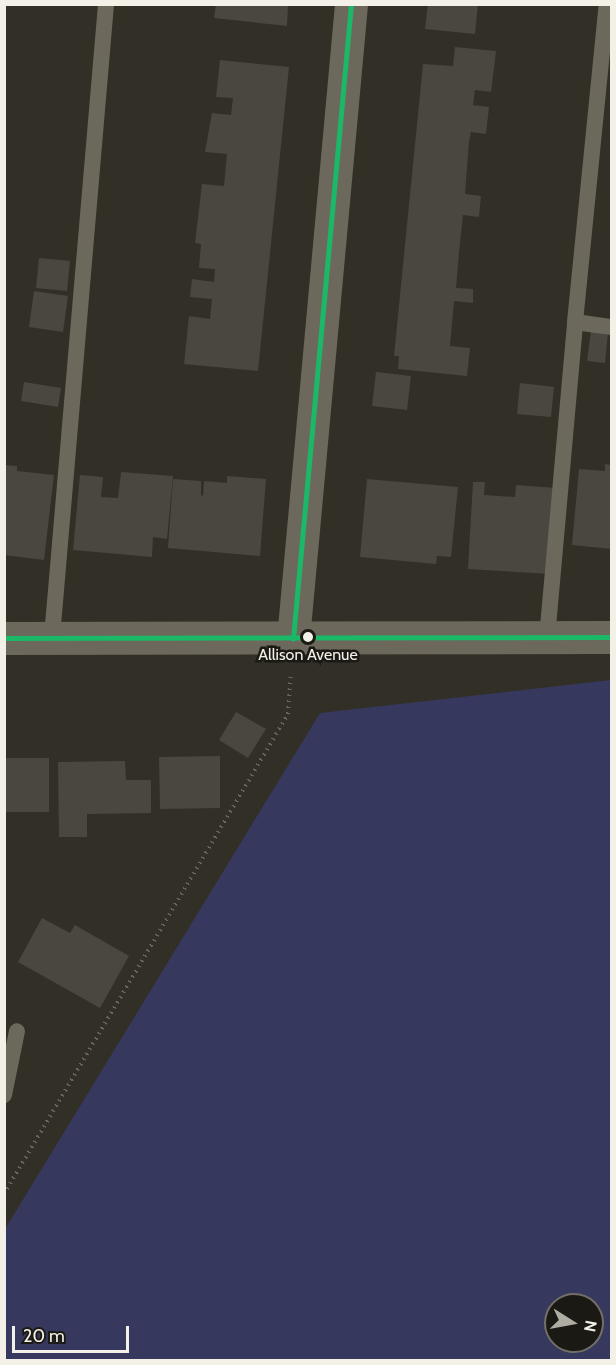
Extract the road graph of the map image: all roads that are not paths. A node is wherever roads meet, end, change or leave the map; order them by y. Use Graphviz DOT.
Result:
graph roads {
  1 [pos="106,4"];
  2 [pos="351,4"];
  3 [pos="607,4"];
  4 [pos="574,322"];
  5 [pos="612,327"];
  6 [pos="52,637"];
  7 [pos="612,637"];
  8 [pos="4,638"];
  9 [pos="548,638"];
  10 [pos="293,639"];
  11 [pos="17,1031"];
  12 [pos="4,1095"];
  1 -- 6 [label="lane"];
  2 -- 10 [label="street"];
  3 -- 4 [label="lane"];
  4 -- 5 [label="lane"];
  4 -- 9 [label="lane"];
  6 -- 8 [label="street"];
  6 -- 10 [label="street"];
  7 -- 9 [label="street"];
  9 -- 10 [label="street"];
  11 -- 12 [label="lane"];
}
